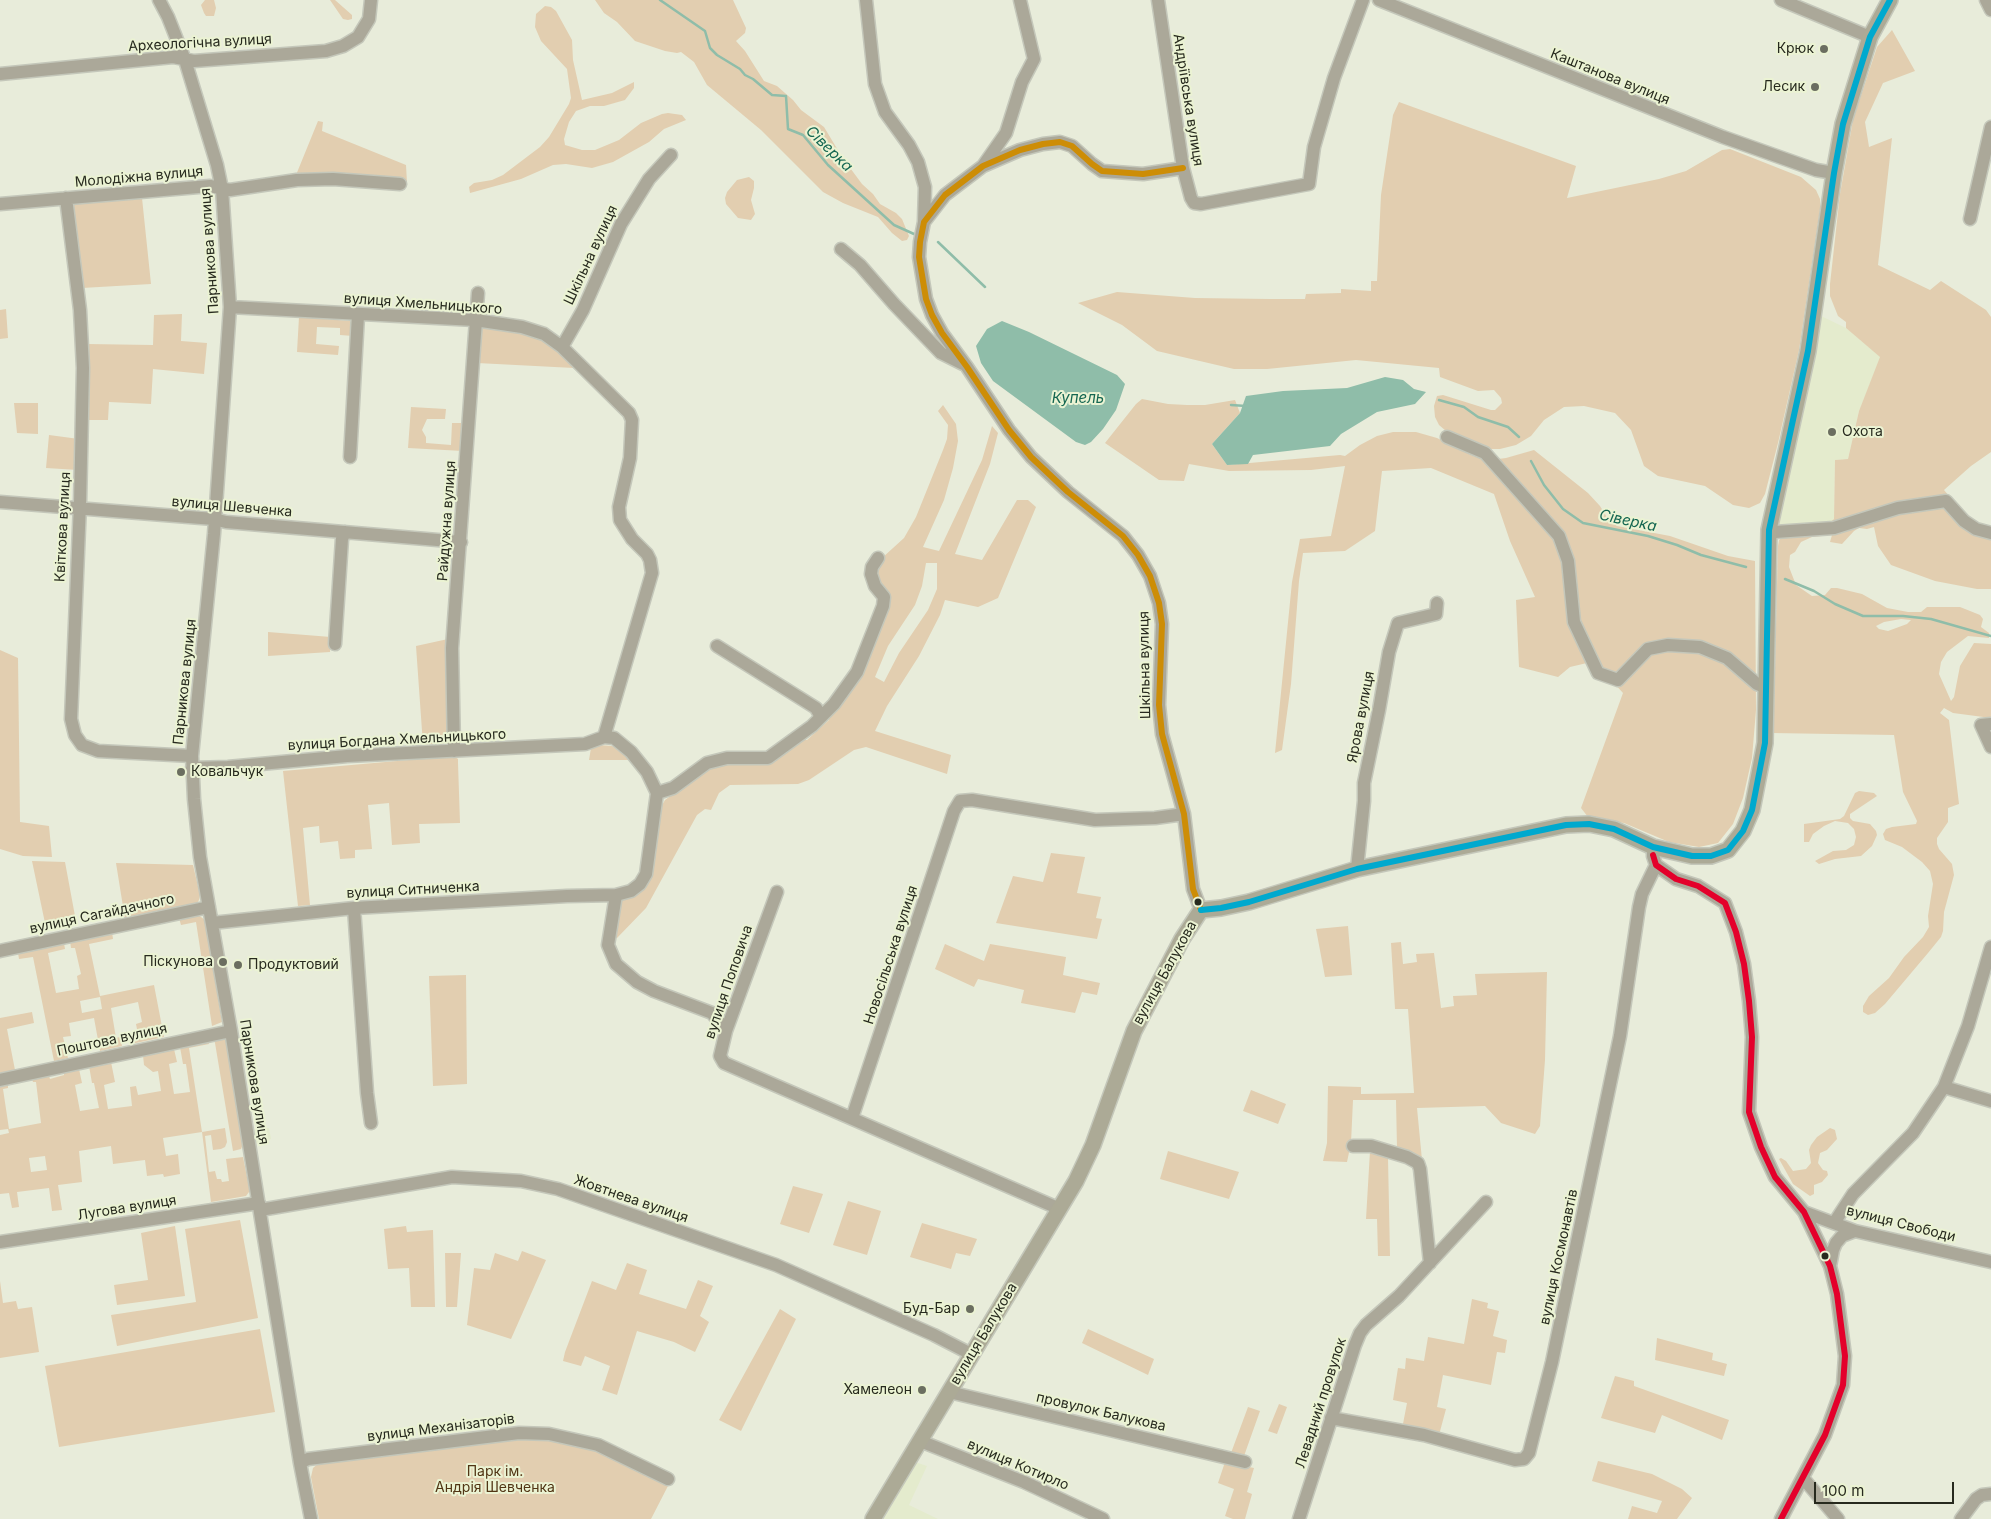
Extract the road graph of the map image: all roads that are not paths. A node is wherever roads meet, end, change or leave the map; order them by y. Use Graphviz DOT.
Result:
graph roads {
  1 [pos="159,0"];
  2 [pos="370,0"];
  3 [pos="866,0"];
  4 [pos="1020,0"];
  5 [pos="1158,0"];
  6 [pos="1363,0"];
  7 [pos="1379,0"];
  8 [pos="1781,0"];
  9 [pos="1890,0"];
  10 [pos="1986,0"];
  11 [pos="1991,10"];
  12 [pos="1870,37"];
  13 [pos="185,60"];
  14 [pos="0,74"];
  15 [pos="1991,128"];
  16 [pos="671,155"];
  17 [pos="983,166"];
  18 [pos="1183,168"];
  19 [pos="1834,173"];
  20 [pos="400,184"];
  21 [pos="222,189"];
  22 [pos="66,198"];
  23 [pos="0,204"];
  24 [pos="1970,219"];
  25 [pos="924,222"];
  26 [pos="841,248"];
  27 [pos="478,293"];
  28 [pos="230,307"];
  29 [pos="358,315"];
  30 [pos="476,320"];
  31 [pos="562,347"];
  32 [pos="967,366"];
  33 [pos="1447,437"];
  34 [pos="350,457"];
  35 [pos="0,502"];
  36 [pos="79,509"];
  37 [pos="214,519"];
  38 [pos="1769,530"];
  39 [pos="345,532"];
  40 [pos="1991,533"];
  41 [pos="461,542"];
  42 [pos="878,558"];
  43 [pos="1437,603"];
  44 [pos="335,644"];
  45 [pos="717,646"];
  46 [pos="1767,688"];
  47 [pos="821,716"];
  48 [pos="1991,724"];
  49 [pos="604,737"];
  50 [pos="1991,747"];
  51 [pos="454,751"];
  52 [pos="192,762"];
  53 [pos="657,793"];
  54 [pos="1184,814"];
  55 [pos="1653,847"];
  56 [pos="1656,865"];
  57 [pos="1356,869"];
  58 [pos="777,892"];
  59 [pos="616,895"];
  60 [pos="209,907"];
  61 [pos="354,908"];
  62 [pos="1201,910"];
  63 [pos="212,923"];
  64 [pos="1991,948"];
  65 [pos="0,951"];
  66 [pos="231,1031"];
  67 [pos="726,1031"];
  68 [pos="0,1080"];
  69 [pos="1944,1087"];
  70 [pos="1991,1101"];
  71 [pos="852,1118"];
  72 [pos="371,1123"];
  73 [pos="1353,1146"];
  74 [pos="1486,1202"];
  75 [pos="259,1206"];
  76 [pos="1060,1209"];
  77 [pos="1804,1212"];
  78 [pos="1834,1223"];
  79 [pos="1855,1231"];
  80 [pos="0,1242"];
  81 [pos="1991,1262"];
  82 [pos="1430,1263"];
  83 [pos="1830,1266"];
  84 [pos="971,1354"];
  85 [pos="949,1392"];
  86 [pos="1331,1418"];
  87 [pos="920,1441"];
  88 [pos="1245,1462"];
  89 [pos="300,1463"];
  90 [pos="1803,1478"];
  91 [pos="668,1479"];
  92 [pos="1986,1494"];
  93 [pos="311,1519"];
  94 [pos="873,1519"];
  95 [pos="1103,1519"];
  96 [pos="1299,1519"];
  97 [pos="1781,1519"];
  98 [pos="1838,1519"];
  99 [pos="1961,1519"];
  1 -- 13 [label="street, Парникова вулиця"];
  2 -- 13 [label="street, Археологічна вулиця"];
  3 -- 25 [label="street"];
  4 -- 17 [label="street"];
  5 -- 18 [label="street, Андріївська вулиця"];
  6 -- 18 [label="street, Андріївська вулиця"];
  7 -- 19 [label="street, Каштанова вулиця"];
  8 -- 12 [label="street"];
  9 -- 12 [label="main road, вулиця Балукова"];
  10 -- 11 [label="street"];
  12 -- 19 [label="main road, вулиця Балукова"];
  13 -- 14 [label="street, Археологічна вулиця"];
  13 -- 21 [label="street, Парникова вулиця"];
  15 -- 24 [label="street"];
  16 -- 31 [label="street, Шкільна вулиця"];
  17 -- 18 [label="street, Шкільна вулиця"];
  17 -- 25 [label="street, Шкільна вулиця"];
  19 -- 38 [label="main road, вулиця Балукова"];
  20 -- 21 [label="street, Молодіжна вулиця"];
  21 -- 22 [label="street, Молодіжна вулиця"];
  21 -- 28 [label="street, Парникова вулиця"];
  22 -- 23 [label="street, Молодіжна вулиця"];
  22 -- 36 [label="street, Квіткова вулиця"];
  25 -- 32 [label="street, Шкільна вулиця"];
  26 -- 32 [label="street"];
  27 -- 30 [label="street, Райдужна вулиця"];
  28 -- 29 [label="street, вулиця Хмельницького"];
  28 -- 37 [label="street, Парникова вулиця"];
  29 -- 30 [label="street, вулиця Хмельницького"];
  29 -- 34 [label="street"];
  30 -- 31 [label="street, вулиця Хмельницького"];
  30 -- 41 [label="street, Райдужна вулиця"];
  31 -- 49 [label="street, вулиця Хмельницького"];
  32 -- 54 [label="street, Шкільна вулиця"];
  33 -- 46 [label="street"];
  35 -- 36 [label="street, вулиця Шевченка"];
  36 -- 37 [label="street, вулиця Шевченка"];
  36 -- 52 [label="street, Квіткова вулиця"];
  37 -- 39 [label="street, вулиця Шевченка"];
  37 -- 52 [label="street, Парникова вулиця"];
  38 -- 40 [label="street"];
  38 -- 46 [label="main road, вулиця Балукова"];
  39 -- 41 [label="street, вулиця Шевченка"];
  39 -- 44 [label="street"];
  41 -- 51 [label="street, Райдужна вулиця"];
  42 -- 47 [label="street"];
  43 -- 57 [label="street, Ярова вулиця"];
  45 -- 47 [label="street"];
  46 -- 55 [label="main road, вулиця Балукова"];
  47 -- 53 [label="street"];
  48 -- 50 [label="street"];
  49 -- 51 [label="street, вулиця Богдана Хмельницького"];
  49 -- 53 [label="street"];
  51 -- 52 [label="street, вулиця Богдана Хмельницького"];
  52 -- 60 [label="street, Парникова вулиця"];
  53 -- 59 [label="street"];
  54 -- 62 [label="street, Шкільна вулиця"];
  54 -- 71 [label="street, Новосільська вулиця"];
  55 -- 56 [label="street"];
  55 -- 57 [label="main road, вулиця Балукова"];
  56 -- 77 [label="street"];
  56 -- 86 [label="street, вулиця Космонавтів"];
  57 -- 62 [label="main road, вулиця Балукова"];
  58 -- 67 [label="street, вулиця Поповича"];
  59 -- 61 [label="street, вулиця Ситниченка"];
  59 -- 67 [label="street"];
  60 -- 63 [label="street, Парникова вулиця"];
  60 -- 65 [label="street, вулиця Сагайдачного"];
  61 -- 63 [label="street, вулиця Ситниченка"];
  61 -- 72 [label="street"];
  62 -- 76 [label="main road, вулиця Балукова"];
  63 -- 66 [label="street, Парникова вулиця"];
  64 -- 69 [label="street"];
  66 -- 68 [label="street, Поштова вулиця"];
  66 -- 75 [label="street, Парникова вулиця"];
  67 -- 71 [label="street, вулиця Поповича"];
  69 -- 70 [label="street"];
  69 -- 78 [label="street"];
  71 -- 76 [label="street"];
  73 -- 82 [label="street"];
  74 -- 82 [label="street, Левадний провулок"];
  75 -- 80 [label="street, Лугова вулиця"];
  75 -- 84 [label="street, Жовтнева вулиця"];
  75 -- 89 [label="street, Парникова вулиця"];
  76 -- 84 [label="main road, вулиця Балукова"];
  77 -- 78 [label="street, вулиця Свободи"];
  77 -- 83 [label="street"];
  78 -- 79 [label="street, вулиця Свободи"];
  79 -- 81 [label="street, вулиця Свободи"];
  79 -- 83 [label="street"];
  82 -- 86 [label="street, Левадний провулок"];
  83 -- 90 [label="street"];
  84 -- 85 [label="main road, вулиця Балукова"];
  85 -- 87 [label="main road, вулиця Балукова"];
  85 -- 88 [label="street, провулок Балукова"];
  86 -- 96 [label="street, Левадний провулок"];
  87 -- 94 [label="main road, вулиця Балукова"];
  87 -- 95 [label="street, вулиця Котирло"];
  89 -- 91 [label="street, вулиця Механізаторів"];
  89 -- 93 [label="street, Парникова вулиця"];
  90 -- 97 [label="street"];
  90 -- 98 [label="street"];
  92 -- 99 [label="street"];
}
